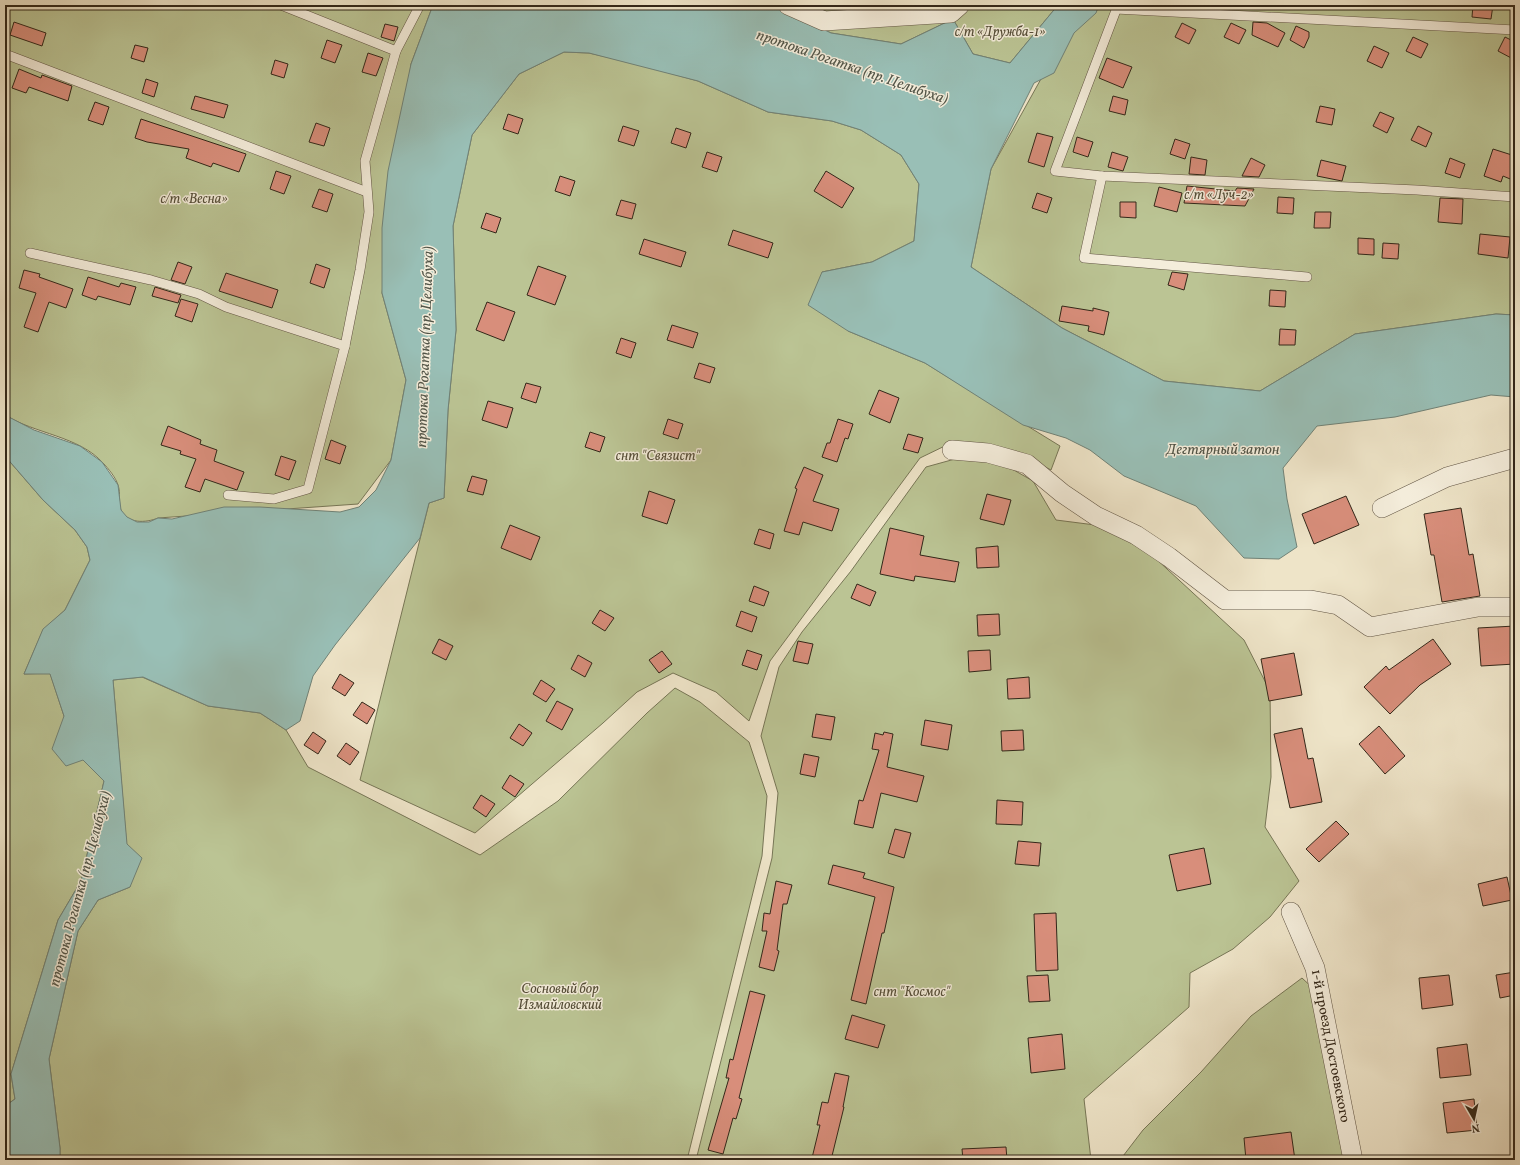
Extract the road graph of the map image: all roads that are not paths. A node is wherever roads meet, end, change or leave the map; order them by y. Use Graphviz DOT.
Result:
graph roads {
  1 [pos="281,5"];
  2 [pos="420,5"];
  3 [pos="788,5"];
  4 [pos="960,5"];
  5 [pos="1117,7"];
  6 [pos="1515,30"];
  7 [pos="396,51"];
  8 [pos="5,54"];
  9 [pos="1102,176"];
  10 [pos="367,192"];
  11 [pos="1515,197"];
  12 [pos="30,253"];
  13 [pos="1307,277"];
  14 [pos="345,346"];
  15 [pos="952,450"];
  16 [pos="1515,458"];
  17 [pos="228,495"];
  18 [pos="1382,508"];
  19 [pos="1515,607"];
  20 [pos="1291,912"];
  21 [pos="1353,1160"];
  1 -- 7 [label="lane"];
  2 -- 7 [label="lane"];
  3 -- 4 [label="street"];
  5 -- 6 [label="lane"];
  5 -- 9 [label="lane"];
  7 -- 10 [label="lane"];
  8 -- 10 [label="lane"];
  9 -- 11 [label="lane"];
  9 -- 13 [label="lane"];
  10 -- 14 [label="lane"];
  12 -- 14 [label="lane"];
  14 -- 17 [label="lane"];
  15 -- 19 [label="street"];
  16 -- 18 [label="street"];
  20 -- 21 [label="street, 1-й проезд Достоевского"];
}
